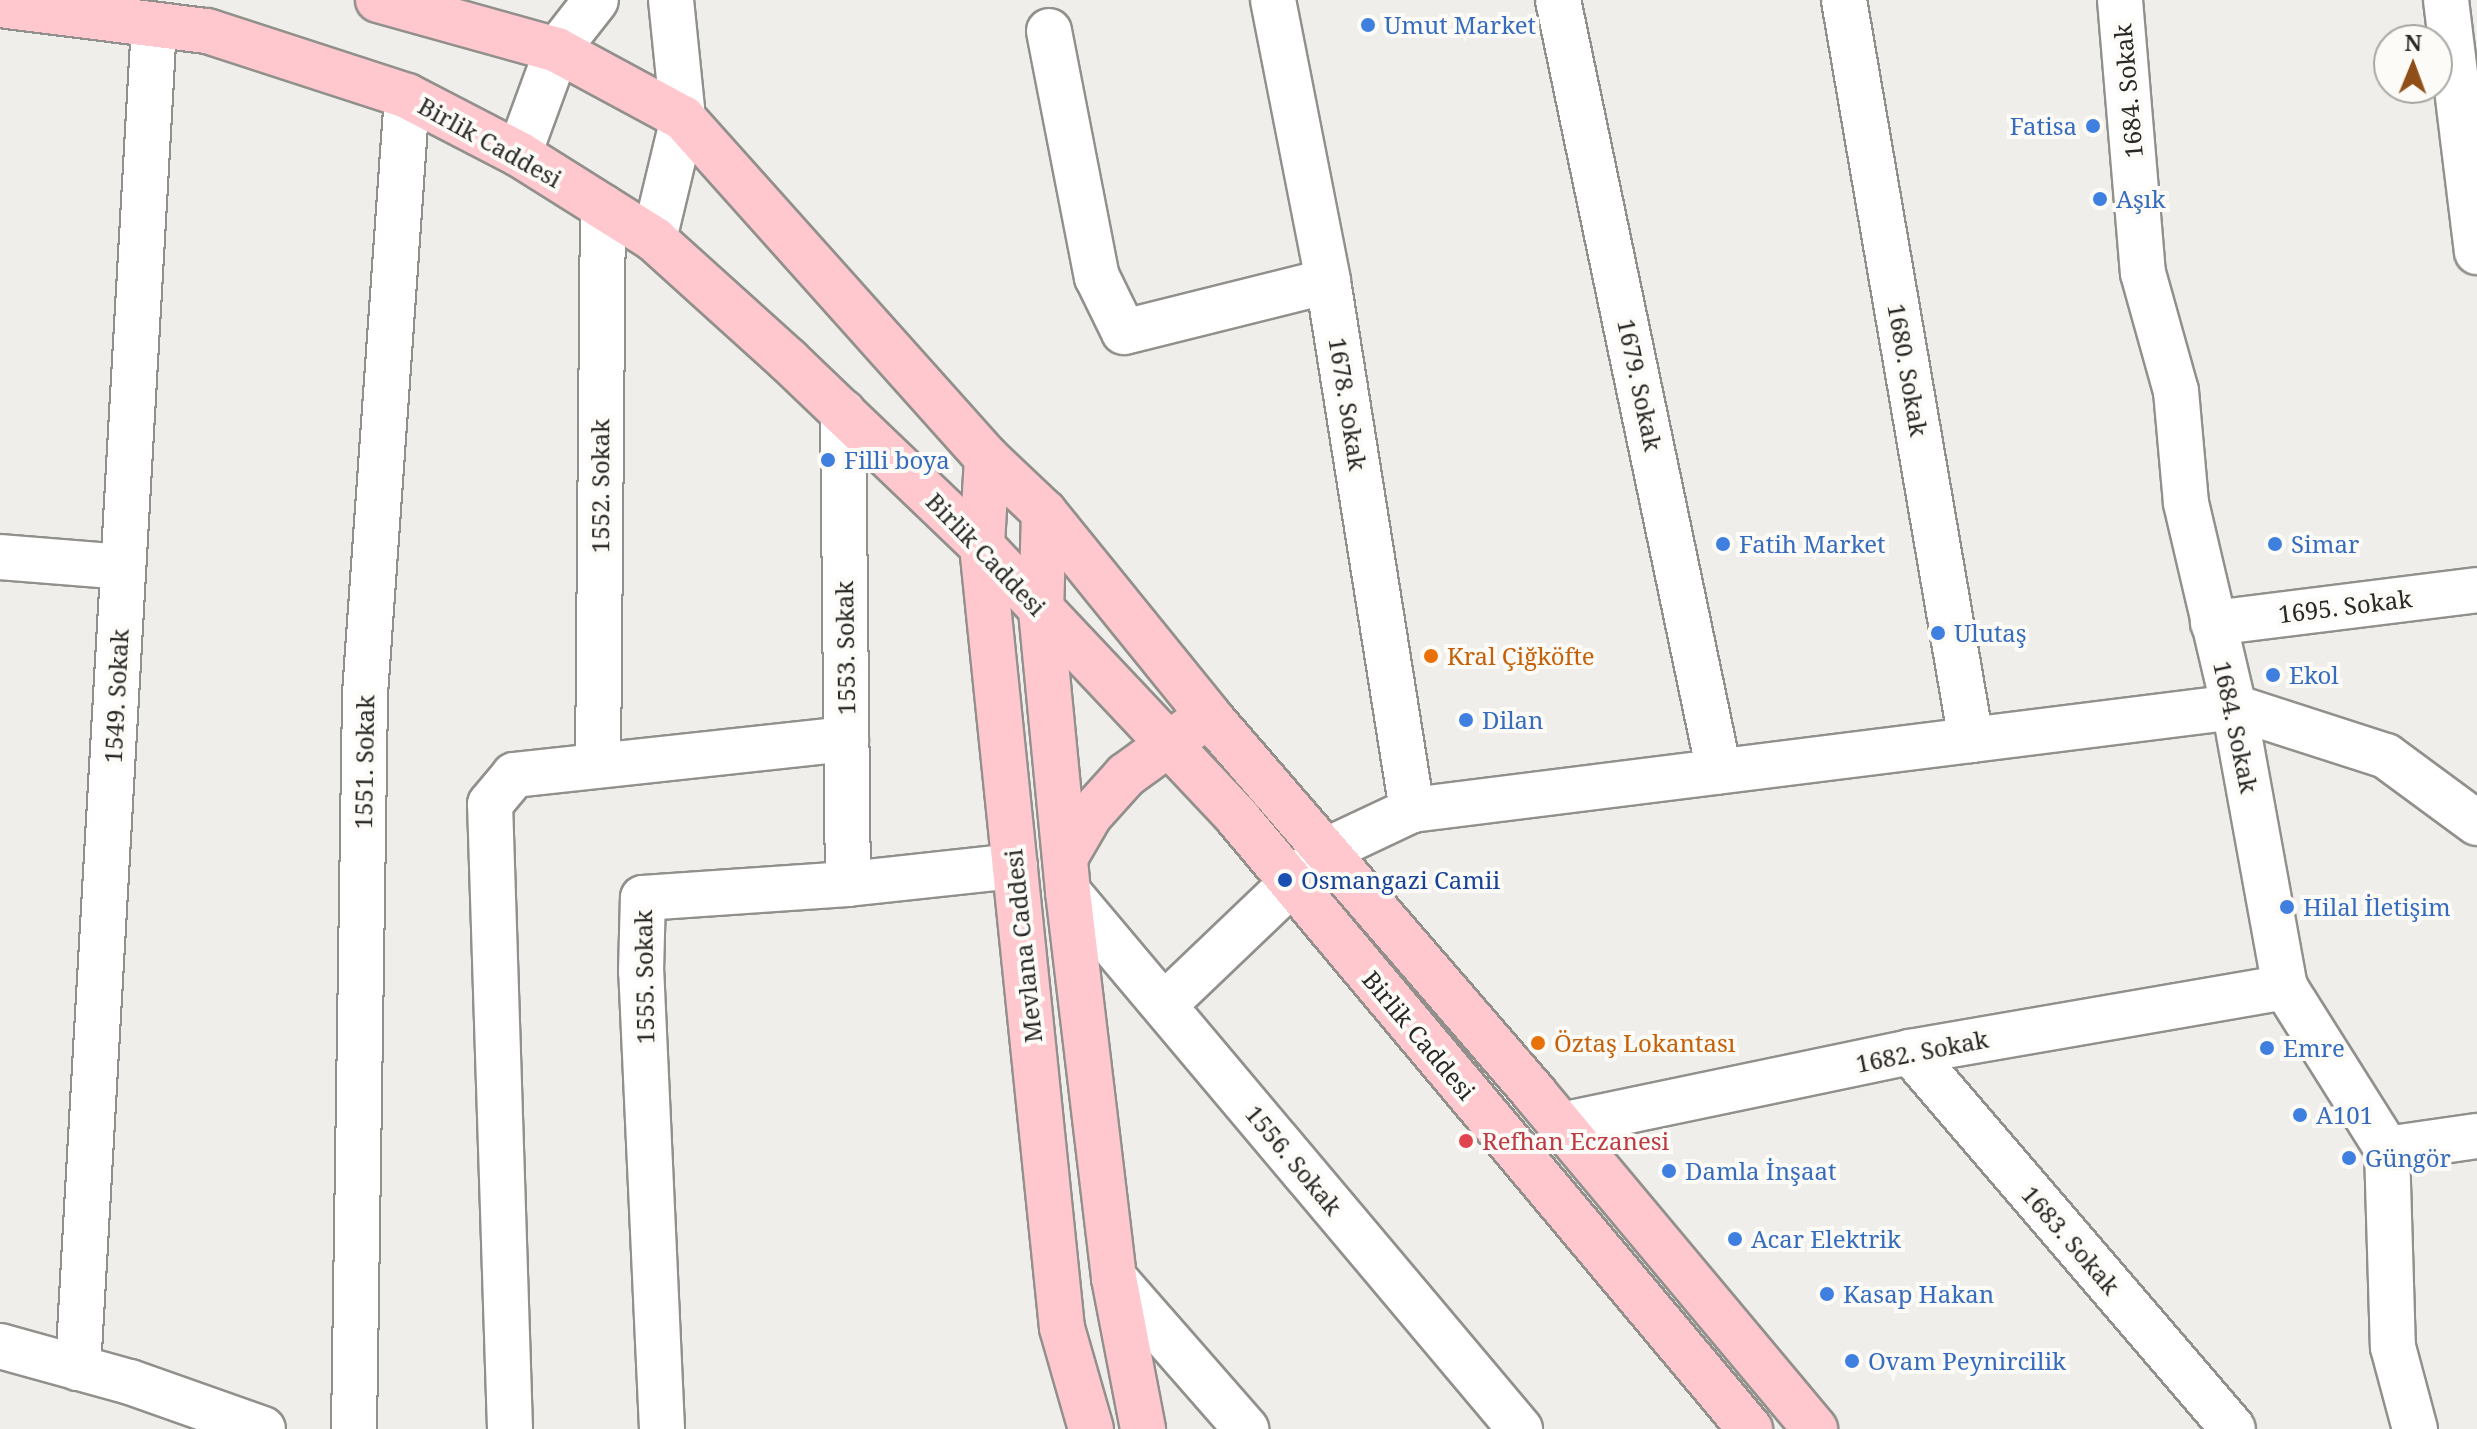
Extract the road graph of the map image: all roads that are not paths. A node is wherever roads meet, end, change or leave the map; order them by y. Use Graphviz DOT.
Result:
graph roads {
  1 [pos="378,0"];
  2 [pos="596,0"];
  3 [pos="671,0"];
  4 [pos="1273,0"];
  5 [pos="1558,0"];
  6 [pos="1844,0"];
  7 [pos="2120,0"];
  8 [pos="2446,0"];
  9 [pos="0,5"];
  10 [pos="154,25"];
  11 [pos="1049,31"];
  12 [pos="557,50"];
  13 [pos="407,96"];
  14 [pos="683,118"];
  15 [pos="519,154"];
  16 [pos="603,207"];
  17 [pos="654,239"];
  18 [pos="2477,252"];
  19 [pos="1328,281"];
  20 [pos="843,412"];
  21 [pos="987,458"];
  22 [pos="1044,512"];
  23 [pos="982,546"];
  24 [pos="0,557"];
  25 [pos="123,567"];
  26 [pos="2477,590"];
  27 [pos="1041,611"];
  28 [pos="2213,623"];
  29 [pos="2234,707"];
  30 [pos="1209,716"];
  31 [pos="846,739"];
  32 [pos="1971,740"];
  33 [pos="1166,742"];
  34 [pos="598,765"];
  35 [pos="1719,771"];
  36 [pos="1412,810"];
  37 [pos="2477,823"];
  38 [pos="1325,851"];
  39 [pos="1015,866"];
  40 [pos="1067,875"];
  41 [pos="1292,882"];
  42 [pos="848,884"];
  43 [pos="2285,987"];
  44 [pos="1164,1005"];
  45 [pos="1910,1052"];
  46 [pos="1561,1125"];
  47 [pos="2477,1136"];
  48 [pos="2387,1149"];
  49 [pos="1114,1278"];
  50 [pos="0,1346"];
  51 [pos="78,1368"];
  52 [pos="263,1429"];
  53 [pos="354,1429"];
  54 [pos="510,1429"];
  55 [pos="662,1429"];
  56 [pos="1091,1429"];
  57 [pos="1143,1429"];
  58 [pos="1246,1429"];
  59 [pos="1520,1429"];
  60 [pos="1750,1429"];
  61 [pos="1815,1429"];
  62 [pos="2233,1429"];
  63 [pos="2415,1429"];
  1 -- 12 [label="main road, Birlik Caddesi"];
  2 -- 12 [label="street"];
  3 -- 14 [label="street"];
  4 -- 19 [label="street, 1678. Sokak"];
  5 -- 35 [label="street, 1679. Sokak"];
  6 -- 32 [label="street, 1680. Sokak"];
  7 -- 28 [label="street, 1684. Sokak"];
  8 -- 18 [label="street"];
  9 -- 10 [label="main road, Birlik Caddesi"];
  10 -- 13 [label="main road, Birlik Caddesi"];
  10 -- 25 [label="street, 1549. Sokak"];
  11 -- 19 [label="street"];
  12 -- 14 [label="main road, Birlik Caddesi"];
  12 -- 15 [label="street"];
  13 -- 15 [label="main road, Birlik Caddesi"];
  13 -- 53 [label="street, 1551. Sokak"];
  14 -- 17 [label="street"];
  14 -- 21 [label="main road, Birlik Caddesi"];
  15 -- 16 [label="main road, Birlik Caddesi"];
  16 -- 17 [label="main road, Birlik Caddesi"];
  16 -- 34 [label="street, 1552. Sokak"];
  17 -- 20 [label="main road, Birlik Caddesi"];
  19 -- 36 [label="street, 1678. Sokak"];
  20 -- 23 [label="main road, Birlik Caddesi"];
  20 -- 31 [label="street, 1553. Sokak"];
  21 -- 22 [label="main road, Birlik Caddesi"];
  21 -- 23 [label="main road, Mevlana Caddesi"];
  22 -- 27 [label="main road"];
  22 -- 30 [label="main road, Birlik Caddesi"];
  23 -- 27 [label="main road, Birlik Caddesi"];
  23 -- 39 [label="main road, Mevlana Caddesi"];
  24 -- 25 [label="street"];
  25 -- 51 [label="street, 1549. Sokak"];
  26 -- 28 [label="street, 1695. Sokak"];
  27 -- 33 [label="main road, Birlik Caddesi"];
  27 -- 40 [label="main road"];
  28 -- 29 [label="street, 1684. Sokak"];
  29 -- 32 [label="street"];
  29 -- 37 [label="street"];
  29 -- 43 [label="street, 1684. Sokak"];
  30 -- 33 [label="main road"];
  30 -- 38 [label="main road, Birlik Caddesi"];
  31 -- 34 [label="street"];
  31 -- 42 [label="street, 1553. Sokak"];
  32 -- 35 [label="street"];
  33 -- 40 [label="main road"];
  33 -- 41 [label="main road, Birlik Caddesi"];
  34 -- 54 [label="street"];
  35 -- 36 [label="street"];
  36 -- 38 [label="street"];
  38 -- 41 [label="street"];
  38 -- 46 [label="main road, Birlik Caddesi"];
  39 -- 42 [label="street, 1555. Sokak"];
  39 -- 56 [label="main road, Mevlana Caddesi"];
  40 -- 44 [label="street, 1556. Sokak"];
  40 -- 49 [label="main road"];
  41 -- 44 [label="street"];
  41 -- 60 [label="main road, Birlik Caddesi"];
  42 -- 55 [label="street, 1555. Sokak"];
  43 -- 45 [label="street, 1682. Sokak"];
  43 -- 48 [label="street, 1684. Sokak"];
  44 -- 59 [label="street, 1556. Sokak"];
  45 -- 46 [label="street, 1682. Sokak"];
  45 -- 62 [label="street, 1683. Sokak"];
  46 -- 61 [label="main road, Birlik Caddesi"];
  47 -- 48 [label="street"];
  48 -- 63 [label="street"];
  49 -- 57 [label="main road"];
  49 -- 58 [label="street"];
  50 -- 51 [label="street"];
  51 -- 52 [label="street"];
}
